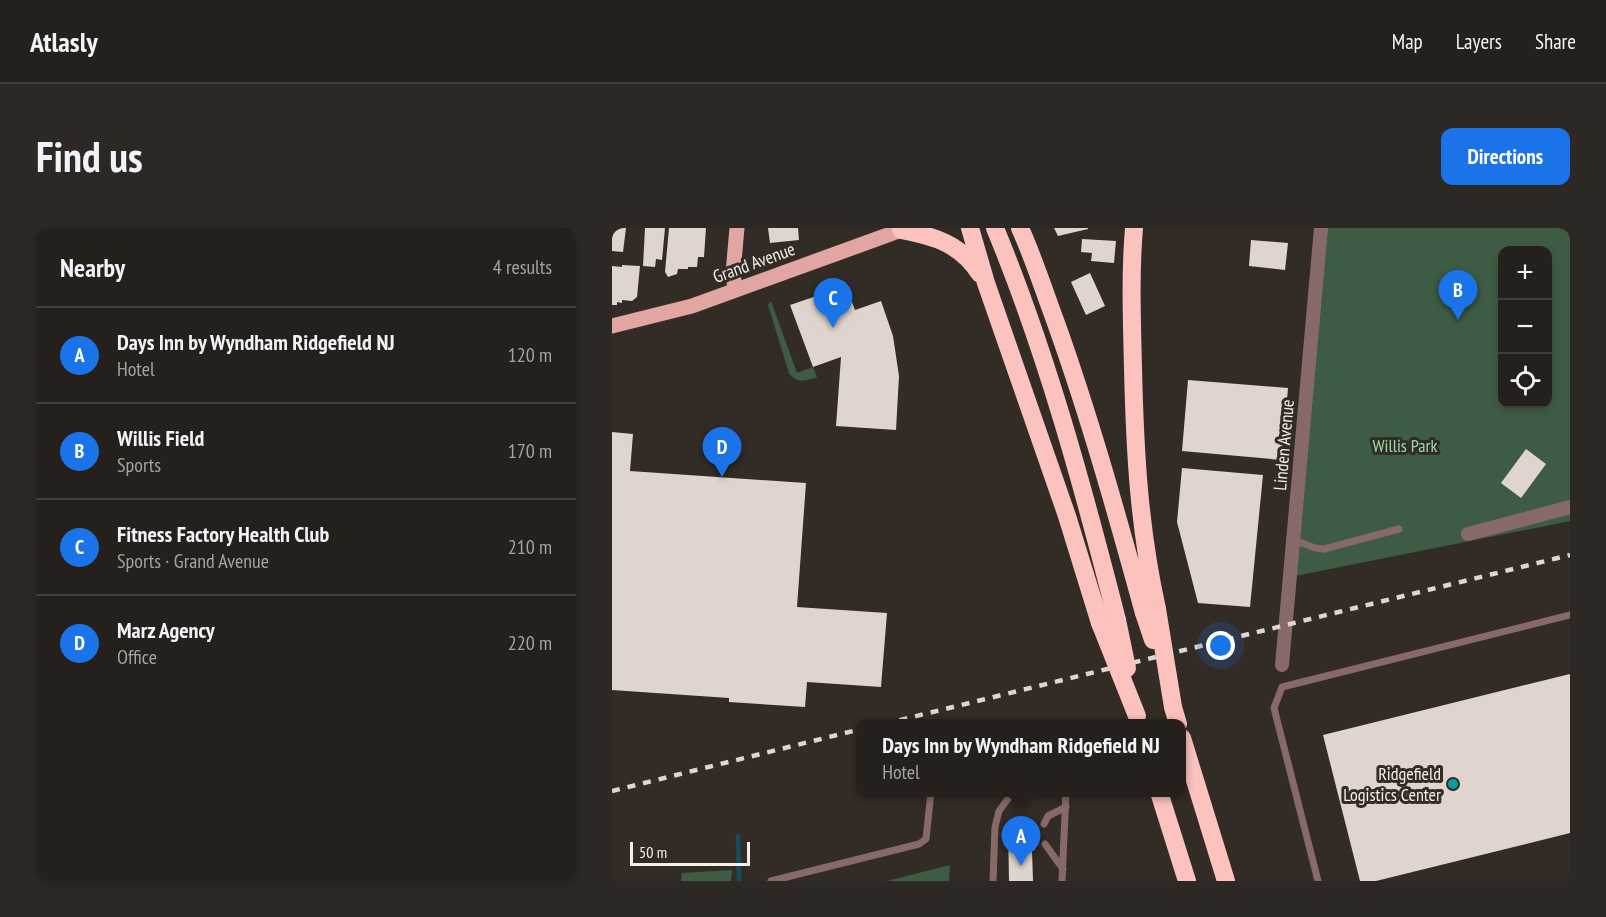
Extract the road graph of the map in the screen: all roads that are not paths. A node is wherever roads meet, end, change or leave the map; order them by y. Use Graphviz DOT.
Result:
graph roads {
  1 [pos="737,228"];
  2 [pos="970,228"];
  3 [pos="995,228"];
  4 [pos="1020,228"];
  5 [pos="1134,228"];
  6 [pos="1142,228"];
  7 [pos="1322,228"];
  8 [pos="904,229"];
  9 [pos="986,283"];
  10 [pos="735,290"];
  11 [pos="1132,316"];
  12 [pos="612,326"];
  13 [pos="1570,507"];
  14 [pos="1399,529"];
  15 [pos="1468,534"];
  16 [pos="1294,540"];
  17 [pos="1151,611"];
  18 [pos="1570,615"];
  19 [pos="1109,622"];
  20 [pos="1282,664"];
  21 [pos="1176,715"];
  22 [pos="1138,719"];
  23 [pos="1186,751"];
  24 [pos="930,797"];
  25 [pos="1009,797"];
  26 [pos="1066,797"];
  27 [pos="1161,797"];
  28 [pos="1066,807"];
  29 [pos="1044,824"];
  30 [pos="1045,844"];
  31 [pos="1063,869"];
  32 [pos="771,881"];
  33 [pos="993,881"];
  34 [pos="1062,881"];
  35 [pos="1187,881"];
  36 [pos="1226,881"];
  37 [pos="1318,881"];
  1 -- 10 [label="main road"];
  2 -- 9 [label="highway"];
  3 -- 19 [label="highway"];
  4 -- 17 [label="highway"];
  5 -- 11 [label="highway"];
  6 -- 11 [label="highway"];
  7 -- 16 [label="street, Linden Avenue"];
  8 -- 9 [label="highway"];
  8 -- 10 [label="main road, Grand Avenue"];
  9 -- 19 [label="highway"];
  10 -- 12 [label="main road, Grand Avenue"];
  11 -- 17 [label="highway"];
  13 -- 15 [label="street"];
  14 -- 16 [label="lane"];
  16 -- 20 [label="street, Linden Avenue"];
  17 -- 21 [label="highway, bridge"];
  18 -- 37 [label="lane"];
  19 -- 22 [label="highway, bridge"];
  23 -- 36 [label="highway"];
  24 -- 32 [label="lane"];
  25 -- 33 [label="lane"];
  26 -- 28 [label="lane"];
  27 -- 35 [label="highway"];
  28 -- 29 [label="lane"];
  28 -- 31 [label="lane"];
  30 -- 31 [label="lane"];
  31 -- 34 [label="lane"];
}
